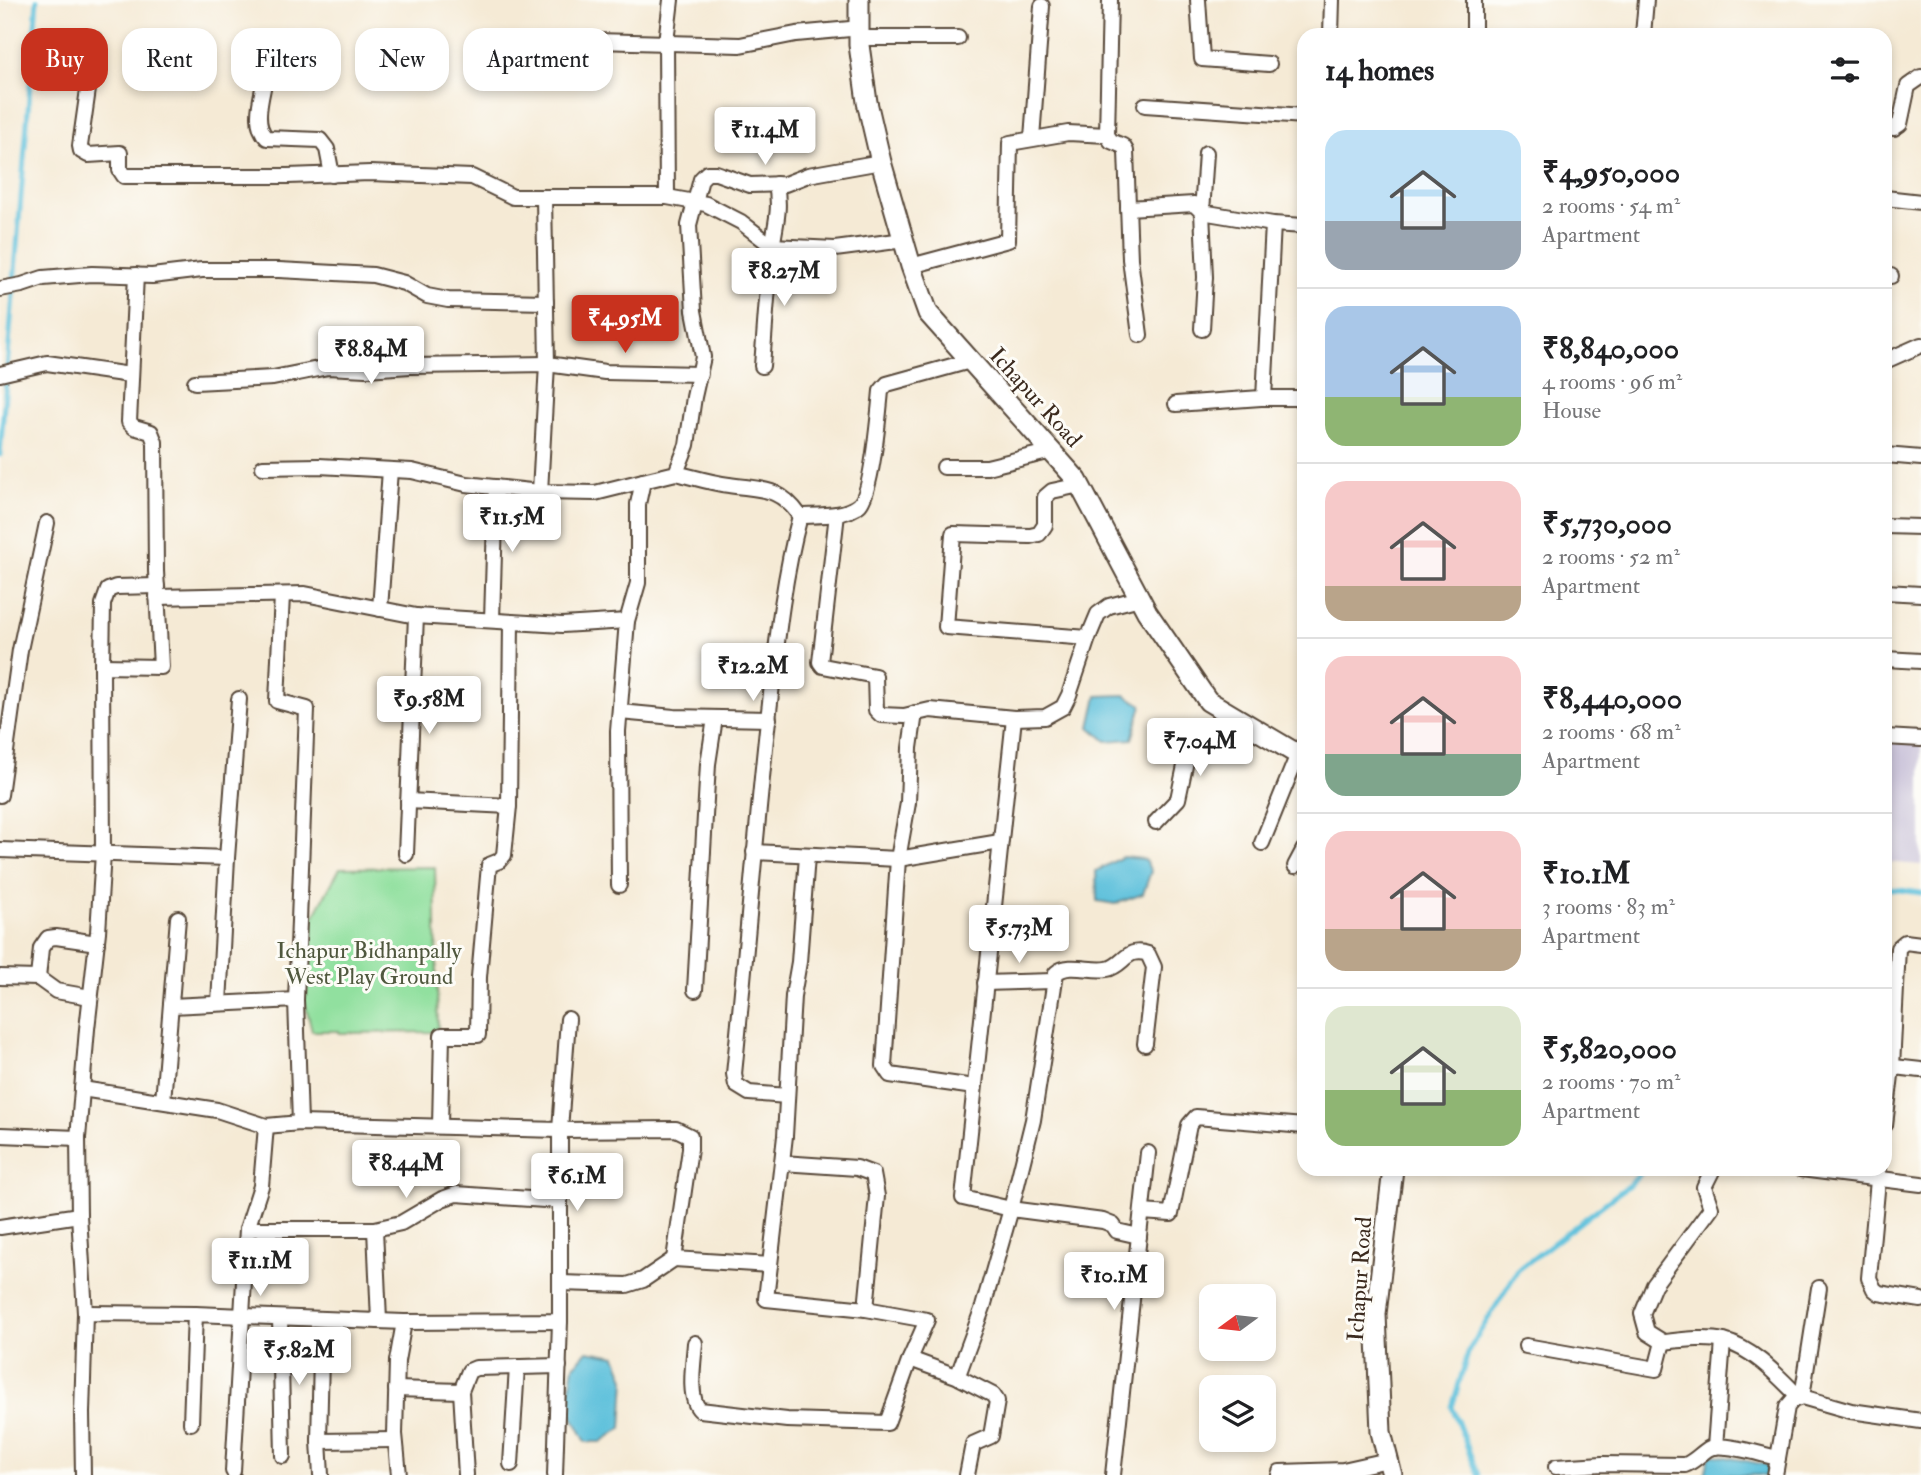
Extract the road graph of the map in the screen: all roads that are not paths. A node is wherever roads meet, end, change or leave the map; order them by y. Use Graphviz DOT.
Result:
graph roads {
  1 [pos="671,0"];
  2 [pos="859,0"];
  3 [pos="1110,0"];
  4 [pos="1198,0"];
  5 [pos="1332,0"];
  6 [pos="1474,0"];
  7 [pos="1646,0"];
  8 [pos="1042,6"];
  9 [pos="1331,28"];
  10 [pos="1474,28"];
  11 [pos="1644,28"];
  12 [pos="860,33"];
  13 [pos="958,38"];
  14 [pos="613,41"];
  15 [pos="666,42"];
  16 [pos="1269,64"];
  17 [pos="1921,77"];
  18 [pos="88,91"];
  19 [pos="263,91"];
  20 [pos="1145,104"];
  21 [pos="1297,115"];
  22 [pos="1892,128"];
  23 [pos="1107,135"];
  24 [pos="1032,138"];
  25 [pos="1206,153"];
  26 [pos="881,162"];
  27 [pos="332,175"];
  28 [pos="776,184"];
  29 [pos="544,197"];
  30 [pos="667,197"];
  31 [pos="1892,199"];
  32 [pos="695,202"];
  33 [pos="1921,202"];
  34 [pos="1128,208"];
  35 [pos="1202,212"];
  36 [pos="1273,224"];
  37 [pos="1297,226"];
  38 [pos="904,240"];
  39 [pos="772,246"];
  40 [pos="911,266"];
  41 [pos="136,275"];
  42 [pos="1,289"];
  43 [pos="546,302"];
  44 [pos="1202,329"];
  45 [pos="1140,334"];
  46 [pos="1921,345"];
  47 [pos="1892,358"];
  48 [pos="970,361"];
  49 [pos="547,365"];
  50 [pos="762,366"];
  51 [pos="699,373"];
  52 [pos="0,374"];
  53 [pos="130,375"];
  54 [pos="195,382"];
  55 [pos="1264,398"];
  56 [pos="1297,398"];
  57 [pos="1176,404"];
  58 [pos="1052,451"];
  59 [pos="1892,456"];
  60 [pos="1921,458"];
  61 [pos="263,467"];
  62 [pos="944,467"];
  63 [pos="390,470"];
  64 [pos="676,473"];
  65 [pos="643,481"];
  66 [pos="1080,485"];
  67 [pos="496,487"];
  68 [pos="540,492"];
  69 [pos="837,514"];
  70 [pos="800,516"];
  71 [pos="47,523"];
  72 [pos="1892,526"];
  73 [pos="1921,527"];
  74 [pos="157,592"];
  75 [pos="1892,592"];
  76 [pos="1921,594"];
  77 [pos="282,595"];
  78 [pos="1140,598"];
  79 [pos="380,609"];
  80 [pos="416,616"];
  81 [pos="492,620"];
  82 [pos="627,621"];
  83 [pos="511,622"];
  84 [pos="1088,638"];
  85 [pos="1892,659"];
  86 [pos="1921,661"];
  87 [pos="103,666"];
  88 [pos="240,699"];
  89 [pos="620,712"];
  90 [pos="915,713"];
  91 [pos="1233,715"];
  92 [pos="715,718"];
  93 [pos="1014,718"];
  94 [pos="769,719"];
  95 [pos="1892,737"];
  96 [pos="1921,739"];
  97 [pos="1297,754"];
  98 [pos="1297,765"];
  99 [pos="0,795"];
  100 [pos="408,801"];
  101 [pos="509,806"];
  102 [pos="1156,822"];
  103 [pos="1000,842"];
  104 [pos="1262,843"];
  105 [pos="0,850"];
  106 [pos="754,852"];
  107 [pos="103,853"];
  108 [pos="406,854"];
  109 [pos="807,856"];
  110 [pos="227,858"];
  111 [pos="898,859"];
  112 [pos="1297,862"];
  113 [pos="1295,866"];
  114 [pos="619,885"];
  115 [pos="178,918"];
  116 [pos="97,943"];
  117 [pos="1921,944"];
  118 [pos="0,977"];
  119 [pos="38,978"];
  120 [pos="1054,981"];
  121 [pos="985,983"];
  122 [pos="695,990"];
  123 [pos="90,997"];
  124 [pos="296,1000"];
  125 [pos="219,1003"];
  126 [pos="171,1006"];
  127 [pos="568,1019"];
  128 [pos="1892,1027"];
  129 [pos="1145,1044"];
  130 [pos="1892,1067"];
  131 [pos="1921,1070"];
  132 [pos="974,1087"];
  133 [pos="82,1089"];
  134 [pos="787,1096"];
  135 [pos="163,1101"];
  136 [pos="300,1123"];
  137 [pos="1297,1125"];
  138 [pos="266,1126"];
  139 [pos="440,1126"];
  140 [pos="560,1130"];
  141 [pos="0,1135"];
  142 [pos="78,1138"];
  143 [pos="1148,1153"];
  144 [pos="782,1163"];
  145 [pos="1392,1176"];
  146 [pos="1710,1176"];
  147 [pos="1878,1176"];
  148 [pos="1887,1176"];
  149 [pos="1921,1184"];
  150 [pos="560,1201"];
  151 [pos="1012,1209"];
  152 [pos="1142,1212"];
  153 [pos="79,1214"];
  154 [pos="0,1227"];
  155 [pos="247,1229"];
  156 [pos="375,1229"];
  157 [pos="1139,1236"];
  158 [pos="674,1259"];
  159 [pos="770,1265"];
  160 [pos="560,1283"];
  161 [pos="1819,1288"];
  162 [pos="1921,1300"];
  163 [pos="866,1309"];
  164 [pos="85,1312"];
  165 [pos="194,1314"];
  166 [pos="242,1316"];
  167 [pos="279,1318"];
  168 [pos="379,1321"];
  169 [pos="560,1321"];
  170 [pos="404,1322"];
  171 [pos="1723,1341"];
  172 [pos="1663,1342"];
  173 [pos="695,1343"];
  174 [pos="1525,1346"];
  175 [pos="321,1357"];
  176 [pos="911,1359"];
  177 [pos="559,1366"];
  178 [pos="517,1367"];
  179 [pos="959,1377"];
  180 [pos="396,1389"];
  181 [pos="461,1391"];
  182 [pos="1800,1397"];
  183 [pos="1921,1421"];
  184 [pos="191,1423"];
  185 [pos="395,1440"];
  186 [pos="319,1441"];
  187 [pos="1715,1447"];
  188 [pos="283,1456"];
  189 [pos="1778,1458"];
  190 [pos="511,1464"];
  191 [pos="1556,1467"];
  192 [pos="1390,1468"];
  193 [pos="233,1471"];
  194 [pos="83,1475"];
  195 [pos="321,1475"];
  196 [pos="399,1475"];
  197 [pos="466,1475"];
  198 [pos="555,1475"];
  199 [pos="968,1475"];
  200 [pos="1113,1475"];
  201 [pos="1279,1475"];
  202 [pos="1775,1475"];
  1 -- 15 [label="street"];
  2 -- 12 [label="street, Ichapur Road"];
  3 -- 23 [label="street"];
  4 -- 16 [label="street"];
  5 -- 9 [label="street"];
  6 -- 10 [label="street"];
  7 -- 11 [label="street"];
  8 -- 24 [label="street"];
  12 -- 13 [label="street"];
  12 -- 15 [label="street"];
  12 -- 26 [label="street, Ichapur Road"];
  14 -- 15 [label="street"];
  15 -- 30 [label="street"];
  17 -- 22 [label="street"];
  18 -- 27 [label="street"];
  19 -- 27 [label="street"];
  20 -- 21 [label="street"];
  23 -- 24 [label="street"];
  23 -- 34 [label="street"];
  24 -- 40 [label="street"];
  25 -- 35 [label="street"];
  26 -- 28 [label="street"];
  26 -- 38 [label="street, Ichapur Road"];
  27 -- 29 [label="street"];
  28 -- 32 [label="street"];
  28 -- 39 [label="street"];
  29 -- 30 [label="street"];
  29 -- 43 [label="street"];
  30 -- 32 [label="street"];
  31 -- 33 [label="street"];
  32 -- 39 [label="street"];
  32 -- 51 [label="street"];
  34 -- 35 [label="street"];
  34 -- 45 [label="street"];
  35 -- 36 [label="street"];
  35 -- 44 [label="street"];
  36 -- 37 [label="street"];
  36 -- 55 [label="street"];
  38 -- 39 [label="street"];
  38 -- 40 [label="street, Ichapur Road"];
  39 -- 50 [label="street"];
  40 -- 48 [label="street, Ichapur Road"];
  41 -- 42 [label="street"];
  41 -- 43 [label="street"];
  41 -- 53 [label="street"];
  43 -- 49 [label="street"];
  46 -- 47 [label="street"];
  48 -- 58 [label="street, Ichapur Road"];
  48 -- 69 [label="street"];
  49 -- 51 [label="street"];
  49 -- 54 [label="street"];
  49 -- 68 [label="street"];
  51 -- 64 [label="street"];
  52 -- 53 [label="street"];
  53 -- 74 [label="street"];
  55 -- 56 [label="street"];
  55 -- 57 [label="street"];
  58 -- 62 [label="street"];
  58 -- 66 [label="street, Ichapur Road"];
  59 -- 60 [label="street"];
  61 -- 63 [label="street"];
  63 -- 67 [label="street"];
  63 -- 79 [label="street"];
  64 -- 65 [label="street"];
  64 -- 70 [label="street"];
  65 -- 68 [label="street"];
  65 -- 82 [label="street"];
  66 -- 78 [label="street, Ichapur Road"];
  66 -- 84 [label="street"];
  67 -- 68 [label="street"];
  67 -- 81 [label="street"];
  69 -- 70 [label="street"];
  69 -- 90 [label="street"];
  70 -- 94 [label="street"];
  71 -- 99 [label="street"];
  72 -- 73 [label="street"];
  74 -- 77 [label="street"];
  74 -- 87 [label="street"];
  74 -- 87 [label="street"];
  75 -- 76 [label="street"];
  77 -- 79 [label="street"];
  77 -- 124 [label="street"];
  78 -- 84 [label="street"];
  78 -- 91 [label="street, Ichapur Road"];
  79 -- 80 [label="street"];
  80 -- 81 [label="street"];
  80 -- 100 [label="street"];
  81 -- 83 [label="street"];
  82 -- 83 [label="street"];
  82 -- 89 [label="street"];
  83 -- 101 [label="street"];
  84 -- 93 [label="street"];
  85 -- 86 [label="street"];
  87 -- 107 [label="street"];
  88 -- 110 [label="street"];
  89 -- 92 [label="street"];
  89 -- 114 [label="street"];
  90 -- 93 [label="street"];
  90 -- 111 [label="street"];
  91 -- 97 [label="street, Ichapur Road"];
  91 -- 102 [label="street"];
  92 -- 94 [label="street"];
  92 -- 122 [label="street"];
  93 -- 103 [label="street"];
  94 -- 106 [label="street"];
  95 -- 96 [label="street"];
  98 -- 104 [label="street"];
  100 -- 101 [label="street"];
  100 -- 108 [label="street"];
  101 -- 139 [label="street"];
  103 -- 111 [label="street"];
  103 -- 121 [label="street"];
  105 -- 107 [label="street"];
  106 -- 109 [label="street"];
  106 -- 134 [label="street"];
  107 -- 110 [label="street"];
  107 -- 116 [label="street"];
  109 -- 111 [label="street"];
  109 -- 134 [label="street"];
  110 -- 125 [label="street"];
  111 -- 132 [label="street"];
  112 -- 113 [label="street"];
  115 -- 126 [label="street"];
  116 -- 119 [label="street"];
  116 -- 123 [label="street"];
  117 -- 128 [label="street"];
  118 -- 119 [label="street"];
  119 -- 123 [label="street"];
  120 -- 121 [label="street"];
  120 -- 129 [label="street"];
  120 -- 151 [label="street"];
  121 -- 132 [label="street"];
  123 -- 133 [label="street"];
  124 -- 125 [label="street"];
  124 -- 136 [label="street"];
  125 -- 126 [label="street"];
  126 -- 135 [label="street"];
  127 -- 140 [label="street"];
  130 -- 131 [label="street"];
  132 -- 151 [label="street"];
  133 -- 135 [label="street"];
  133 -- 142 [label="street"];
  134 -- 144 [label="street"];
  135 -- 138 [label="street"];
  136 -- 138 [label="street"];
  136 -- 139 [label="street"];
  137 -- 152 [label="street"];
  138 -- 155 [label="street"];
  139 -- 140 [label="street"];
  140 -- 150 [label="street"];
  140 -- 158 [label="street"];
  141 -- 142 [label="street"];
  142 -- 153 [label="street"];
  143 -- 152 [label="street"];
  144 -- 159 [label="street"];
  144 -- 163 [label="street"];
  145 -- 192 [label="street, Ichapur Road"];
  146 -- 172 [label="street"];
  147 -- 162 [label="street"];
  148 -- 149 [label="street"];
  150 -- 156 [label="street"];
  150 -- 160 [label="street"];
  151 -- 157 [label="street"];
  151 -- 179 [label="street"];
  152 -- 157 [label="street"];
  153 -- 154 [label="street"];
  153 -- 164 [label="street"];
  155 -- 156 [label="street"];
  155 -- 166 [label="street"];
  156 -- 168 [label="street"];
  157 -- 200 [label="street"];
  158 -- 159 [label="street"];
  158 -- 160 [label="street"];
  159 -- 163 [label="street"];
  160 -- 169 [label="street"];
  161 -- 182 [label="street"];
  163 -- 176 [label="street"];
  164 -- 165 [label="street"];
  164 -- 194 [label="street"];
  165 -- 166 [label="street"];
  165 -- 184 [label="street"];
  166 -- 167 [label="street"];
  166 -- 193 [label="street"];
  167 -- 168 [label="street"];
  167 -- 188 [label="street"];
  168 -- 170 [label="street"];
  169 -- 170 [label="street"];
  169 -- 177 [label="street"];
  170 -- 180 [label="street"];
  171 -- 172 [label="street"];
  171 -- 182 [label="street"];
  171 -- 187 [label="street"];
  172 -- 174 [label="street"];
  173 -- 176 [label="street"];
  175 -- 186 [label="street"];
  176 -- 179 [label="street"];
  177 -- 178 [label="street"];
  177 -- 198 [label="street"];
  178 -- 181 [label="street"];
  178 -- 190 [label="street"];
  179 -- 199 [label="street"];
  180 -- 181 [label="street"];
  180 -- 185 [label="street"];
  181 -- 197 [label="street"];
  182 -- 183 [label="street"];
  182 -- 189 [label="street"];
  185 -- 186 [label="street"];
  185 -- 196 [label="street"];
  186 -- 195 [label="street"];
  187 -- 189 [label="street"];
  187 -- 191 [label="street"];
  189 -- 202 [label="street"];
  192 -- 201 [label="street"];
}
